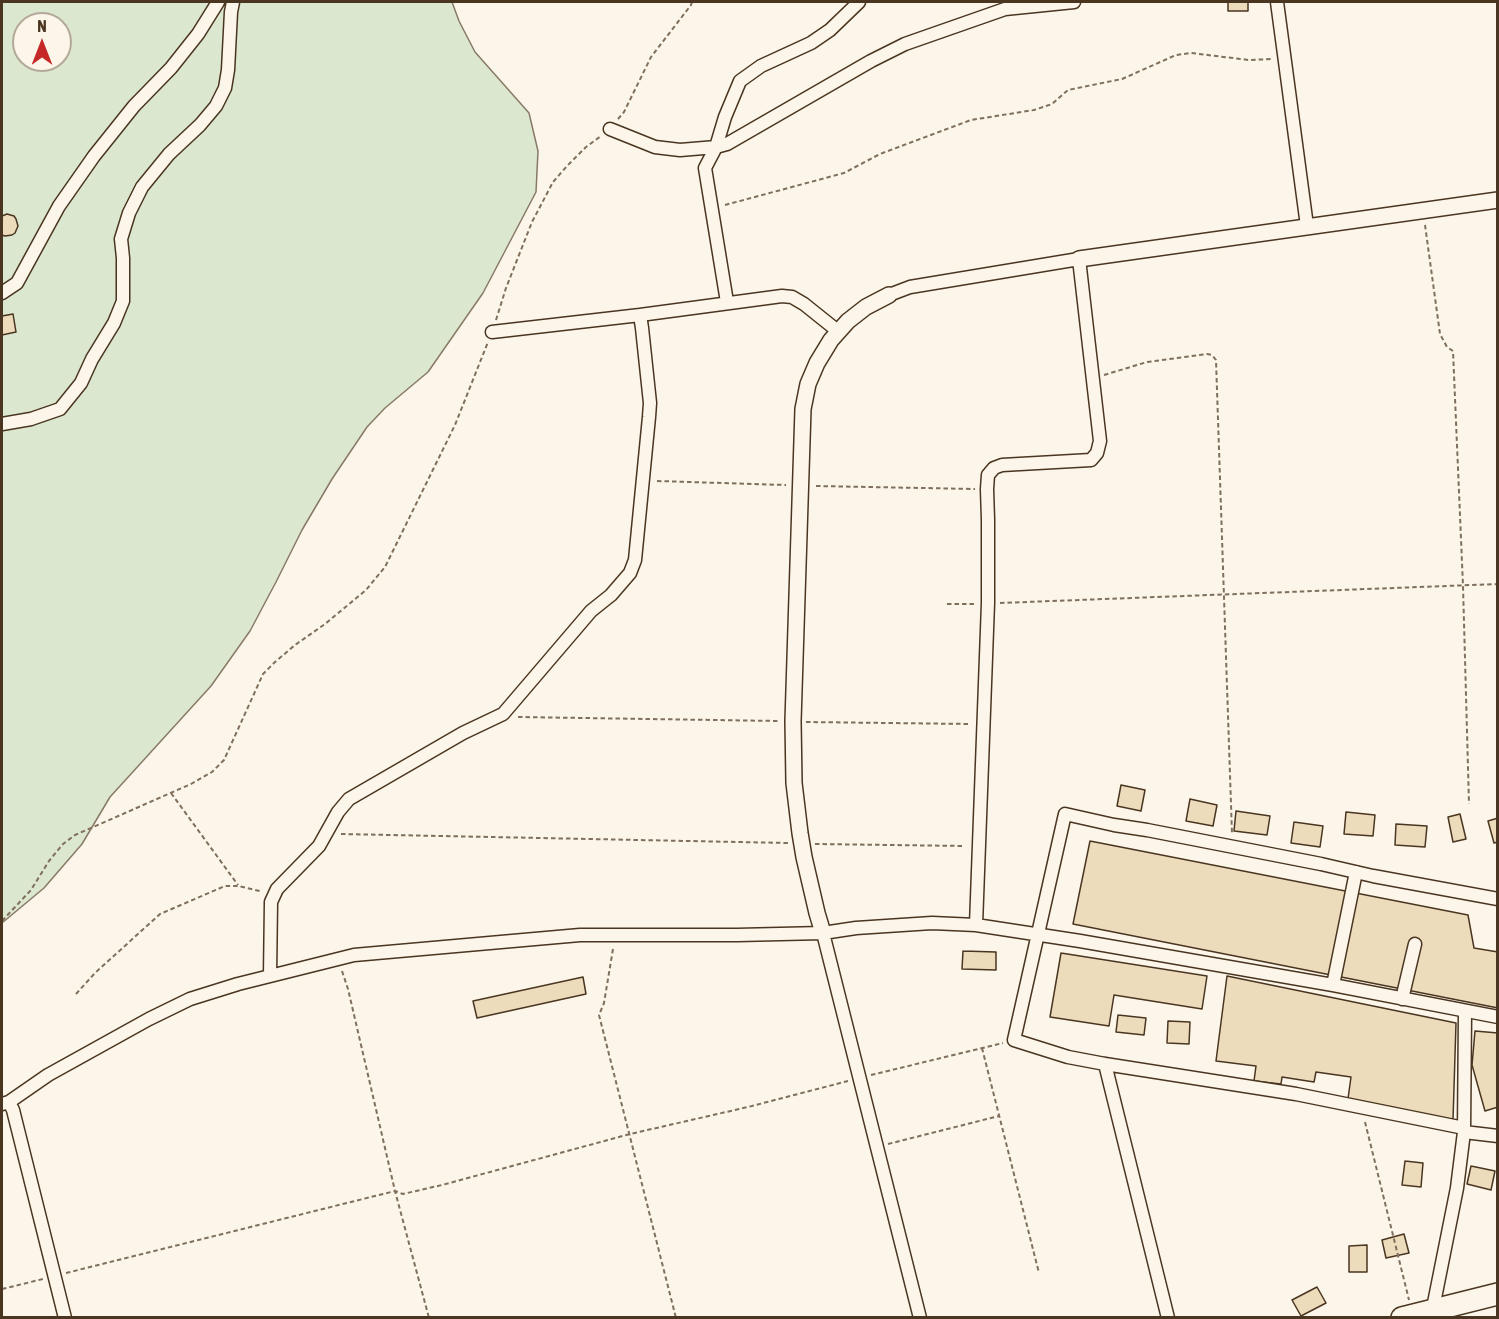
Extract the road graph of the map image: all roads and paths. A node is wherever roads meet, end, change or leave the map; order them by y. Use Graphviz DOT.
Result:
graph roads {
  1 [pos="218,2"];
  2 [pos="233,2"];
  3 [pos="692,2"];
  4 [pos="859,2"];
  5 [pos="1074,2"];
  6 [pos="1277,2"];
  7 [pos="1036,3"];
  8 [pos="1285,59"];
  9 [pos="610,129"];
  10 [pos="716,147"];
  11 [pos="1497,200"];
  12 [pos="711,209"];
  13 [pos="1423,210"];
  14 [pos="1307,226"];
  15 [pos="1079,259"];
  16 [pos="2,293"];
  17 [pos="889,295"];
  18 [pos="727,302"];
  19 [pos="640,315"];
  20 [pos="492,332"];
  21 [pos="839,332"];
  22 [pos="1092,377"];
  23 [pos="2,424"];
  24 [pos="1497,584"];
  25 [pos="1463,586"];
  26 [pos="1225,594"];
  27 [pos="987,603"];
  28 [pos="947,604"];
  29 [pos="502,714"];
  30 [pos="793,721"];
  31 [pos="983,724"];
  32 [pos="171,793"];
  33 [pos="1469,804"];
  34 [pos="326,834"];
  35 [pos="802,844"];
  36 [pos="979,846"];
  37 [pos="1233,847"];
  38 [pos="1356,872"];
  39 [pos="238,886"];
  40 [pos="275,895"];
  41 [pos="1497,899"];
  42 [pos="2,921"];
  43 [pos="976,925"];
  44 [pos="823,933"];
  45 [pos="615,934"];
  46 [pos="1038,935"];
  47 [pos="1415,944"];
  48 [pos="338,958"];
  49 [pos="270,976"];
  50 [pos="1333,985"];
  51 [pos="76,994"];
  52 [pos="1401,999"];
  53 [pos="1465,1012"];
  54 [pos="1497,1017"];
  55 [pos="1014,1040"];
  56 [pos="982,1048"];
  57 [pos="1105,1064"];
  58 [pos="860,1078"];
  59 [pos="5,1103"];
  60 [pos="1362,1107"];
  61 [pos="999,1116"];
  62 [pos="1464,1130"];
  63 [pos="630,1134"];
  64 [pos="1497,1136"];
  65 [pos="877,1146"];
  66 [pos="395,1191"];
  67 [pos="1039,1273"];
  68 [pos="54,1276"];
  69 [pos="2,1289"];
  70 [pos="1497,1294"];
  71 [pos="1420,1315"];
  72 [pos="64,1317"];
  73 [pos="429,1317"];
  74 [pos="676,1317"];
  75 [pos="920,1317"];
  76 [pos="1168,1317"];
  1 -- 16 [label="street"];
  2 -- 23 [label="street"];
  3 -- 9 [label="path"];
  4 -- 10 [label="street"];
  5 -- 7 [label="street"];
  6 -- 8 [label="street"];
  7 -- 10 [label="street"];
  8 -- 12 [label="path"];
  8 -- 14 [label="street"];
  9 -- 10 [label="street"];
  9 -- 20 [label="path"];
  10 -- 12 [label="street"];
  11 -- 13 [label="street"];
  12 -- 18 [label="street"];
  13 -- 14 [label="street"];
  13 -- 25 [label="path"];
  14 -- 15 [label="street"];
  15 -- 17 [label="street"];
  15 -- 22 [label="street"];
  17 -- 21 [label="street"];
  18 -- 19 [label="street"];
  18 -- 21 [label="street"];
  19 -- 20 [label="street"];
  19 -- 29 [label="street"];
  20 -- 32 [label="path"];
  21 -- 30 [label="street"];
  22 -- 26 [label="path"];
  22 -- 27 [label="street"];
  24 -- 25 [label="path"];
  25 -- 26 [label="path"];
  25 -- 33 [label="path"];
  26 -- 27 [label="path"];
  26 -- 37 [label="path"];
  27 -- 28 [label="path"];
  27 -- 31 [label="street"];
  29 -- 30 [label="path"];
  29 -- 34 [label="street"];
  30 -- 31 [label="path"];
  30 -- 35 [label="street"];
  31 -- 36 [label="street"];
  32 -- 39 [label="path"];
  32 -- 42 [label="path"];
  34 -- 35 [label="path"];
  34 -- 40 [label="street"];
  35 -- 36 [label="path"];
  35 -- 44 [label="street"];
  36 -- 43 [label="street"];
  37 -- 38 [label="street"];
  37 -- 46 [label="street"];
  38 -- 41 [label="street"];
  38 -- 50 [label="street"];
  39 -- 40 [label="path"];
  39 -- 51 [label="path"];
  40 -- 49 [label="street"];
  43 -- 44 [label="street"];
  43 -- 46 [label="street"];
  44 -- 45 [label="street"];
  44 -- 58 [label="street"];
  45 -- 48 [label="street"];
  45 -- 63 [label="path"];
  46 -- 50 [label="street"];
  46 -- 55 [label="street"];
  47 -- 52 [label="street"];
  48 -- 49 [label="street"];
  48 -- 66 [label="path"];
  49 -- 59 [label="street"];
  50 -- 52 [label="street"];
  52 -- 53 [label="street"];
  53 -- 54 [label="street"];
  53 -- 62 [label="street"];
  55 -- 56 [label="path"];
  55 -- 57 [label="street"];
  56 -- 58 [label="path"];
  56 -- 61 [label="path"];
  57 -- 60 [label="street"];
  57 -- 76 [label="street"];
  58 -- 63 [label="path"];
  58 -- 65 [label="street"];
  59 -- 68 [label="street"];
  60 -- 62 [label="street"];
  60 -- 71 [label="path"];
  61 -- 65 [label="path"];
  61 -- 67 [label="path"];
  62 -- 64 [label="street"];
  62 -- 71 [label="street"];
  63 -- 66 [label="path"];
  63 -- 74 [label="path"];
  65 -- 75 [label="street"];
  66 -- 68 [label="path"];
  66 -- 73 [label="path"];
  68 -- 69 [label="path"];
  68 -- 72 [label="street"];
  70 -- 71 [label="highway"];
}
